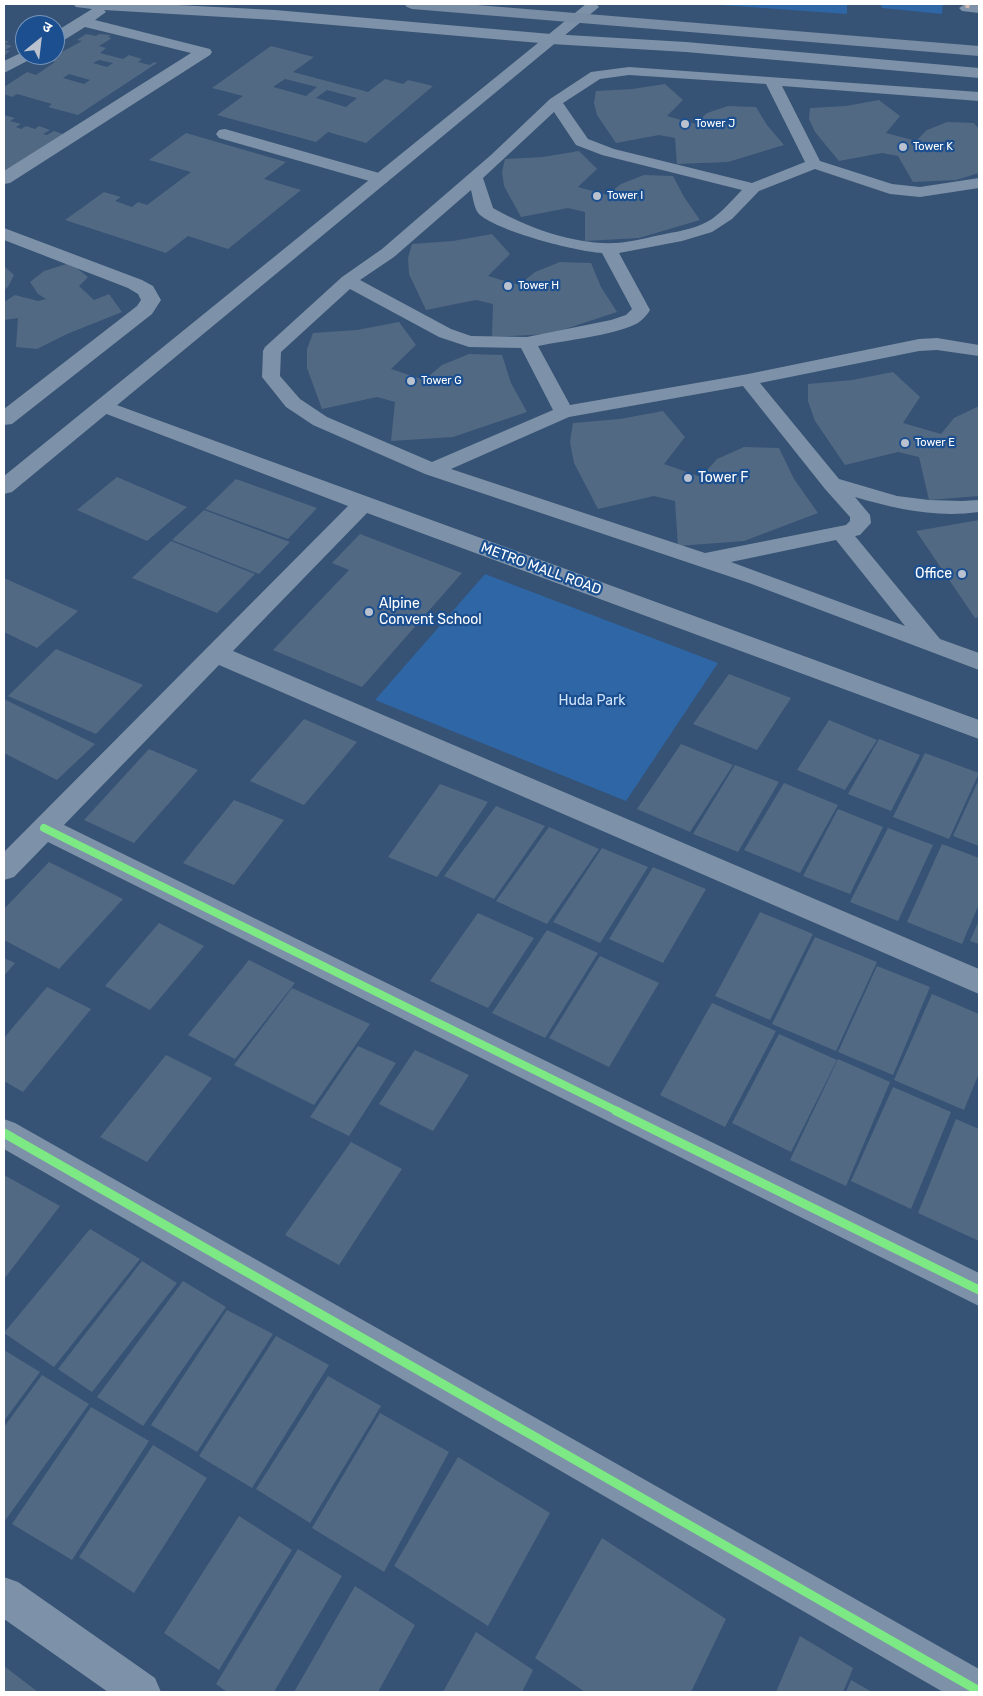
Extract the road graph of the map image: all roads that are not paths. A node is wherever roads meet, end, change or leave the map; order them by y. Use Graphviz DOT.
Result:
graph roads {
  1 [pos="81,4"];
  2 [pos="412,4"];
  3 [pos="549,4"];
  4 [pos="108,6"];
  5 [pos="585,13"];
  6 [pos="83,22"];
  7 [pos="65,33"];
  8 [pos="979,36"];
  9 [pos="551,39"];
  10 [pos="979,51"];
  11 [pos="15,62"];
  12 [pos="4,68"];
  13 [pos="979,73"];
  14 [pos="772,81"];
  15 [pos="979,96"];
  16 [pos="555,102"];
  17 [pos="225,134"];
  18 [pos="814,164"];
  19 [pos="475,177"];
  20 [pos="4,178"];
  21 [pos="380,179"];
  22 [pos="979,183"];
  23 [pos="753,188"];
  24 [pos="8,239"];
  25 [pos="608,248"];
  26 [pos="348,281"];
  27 [pos="527,343"];
  28 [pos="979,350"];
  29 [pos="748,380"];
  30 [pos="103,406"];
  31 [pos="564,412"];
  32 [pos="4,419"];
  33 [pos="432,470"];
  34 [pos="832,484"];
  35 [pos="4,487"];
  36 [pos="363,504"];
  37 [pos="979,506"];
  38 [pos="841,533"];
  39 [pos="704,561"];
  40 [pos="932,644"];
  41 [pos="216,654"];
  42 [pos="979,662"];
  43 [pos="979,730"];
  44 [pos="44,828"];
  45 [pos="4,869"];
  46 [pos="979,982"];
  47 [pos="4,1133"];
  48 [pos="979,1290"];
  49 [pos="4,1596"];
  50 [pos="979,1691"];
  51 [pos="141,1692"];
  1 -- 4 [label="street"];
  2 -- 5 [label="main road"];
  3 -- 5 [label="main road"];
  4 -- 6 [label="street"];
  4 -- 9 [label="street"];
  5 -- 8 [label="main road"];
  5 -- 9 [label="street"];
  5 -- 10 [label="main road"];
  6 -- 7 [label="street"];
  6 -- 20 [label="street"];
  9 -- 13 [label="street"];
  9 -- 21 [label="street"];
  11 -- 12 [label="street"];
  14 -- 15 [label="lane"];
  14 -- 16 [label="lane"];
  14 -- 18 [label="lane"];
  16 -- 19 [label="lane"];
  16 -- 23 [label="lane"];
  17 -- 21 [label="street"];
  18 -- 22 [label="lane"];
  18 -- 23 [label="lane"];
  19 -- 25 [label="lane"];
  19 -- 26 [label="lane"];
  21 -- 30 [label="street"];
  23 -- 25 [label="lane"];
  24 -- 32 [label="street"];
  25 -- 27 [label="lane"];
  26 -- 27 [label="lane"];
  26 -- 33 [label="lane"];
  27 -- 31 [label="lane"];
  28 -- 29 [label="lane"];
  29 -- 31 [label="lane"];
  29 -- 34 [label="lane"];
  30 -- 35 [label="street"];
  30 -- 36 [label="street, METRO MALL ROAD"];
  31 -- 33 [label="lane"];
  33 -- 39 [label="lane"];
  34 -- 37 [label="lane"];
  34 -- 38 [label="lane"];
  36 -- 41 [label="street"];
  36 -- 43 [label="street, METRO MALL ROAD"];
  38 -- 39 [label="lane"];
  38 -- 40 [label="lane"];
  39 -- 40 [label="lane"];
  40 -- 42 [label="lane"];
  41 -- 44 [label="street"];
  41 -- 46 [label="street"];
  44 -- 45 [label="street"];
  44 -- 48 [label="street"];
  47 -- 50 [label="street"];
  49 -- 51 [label="street"];
}
